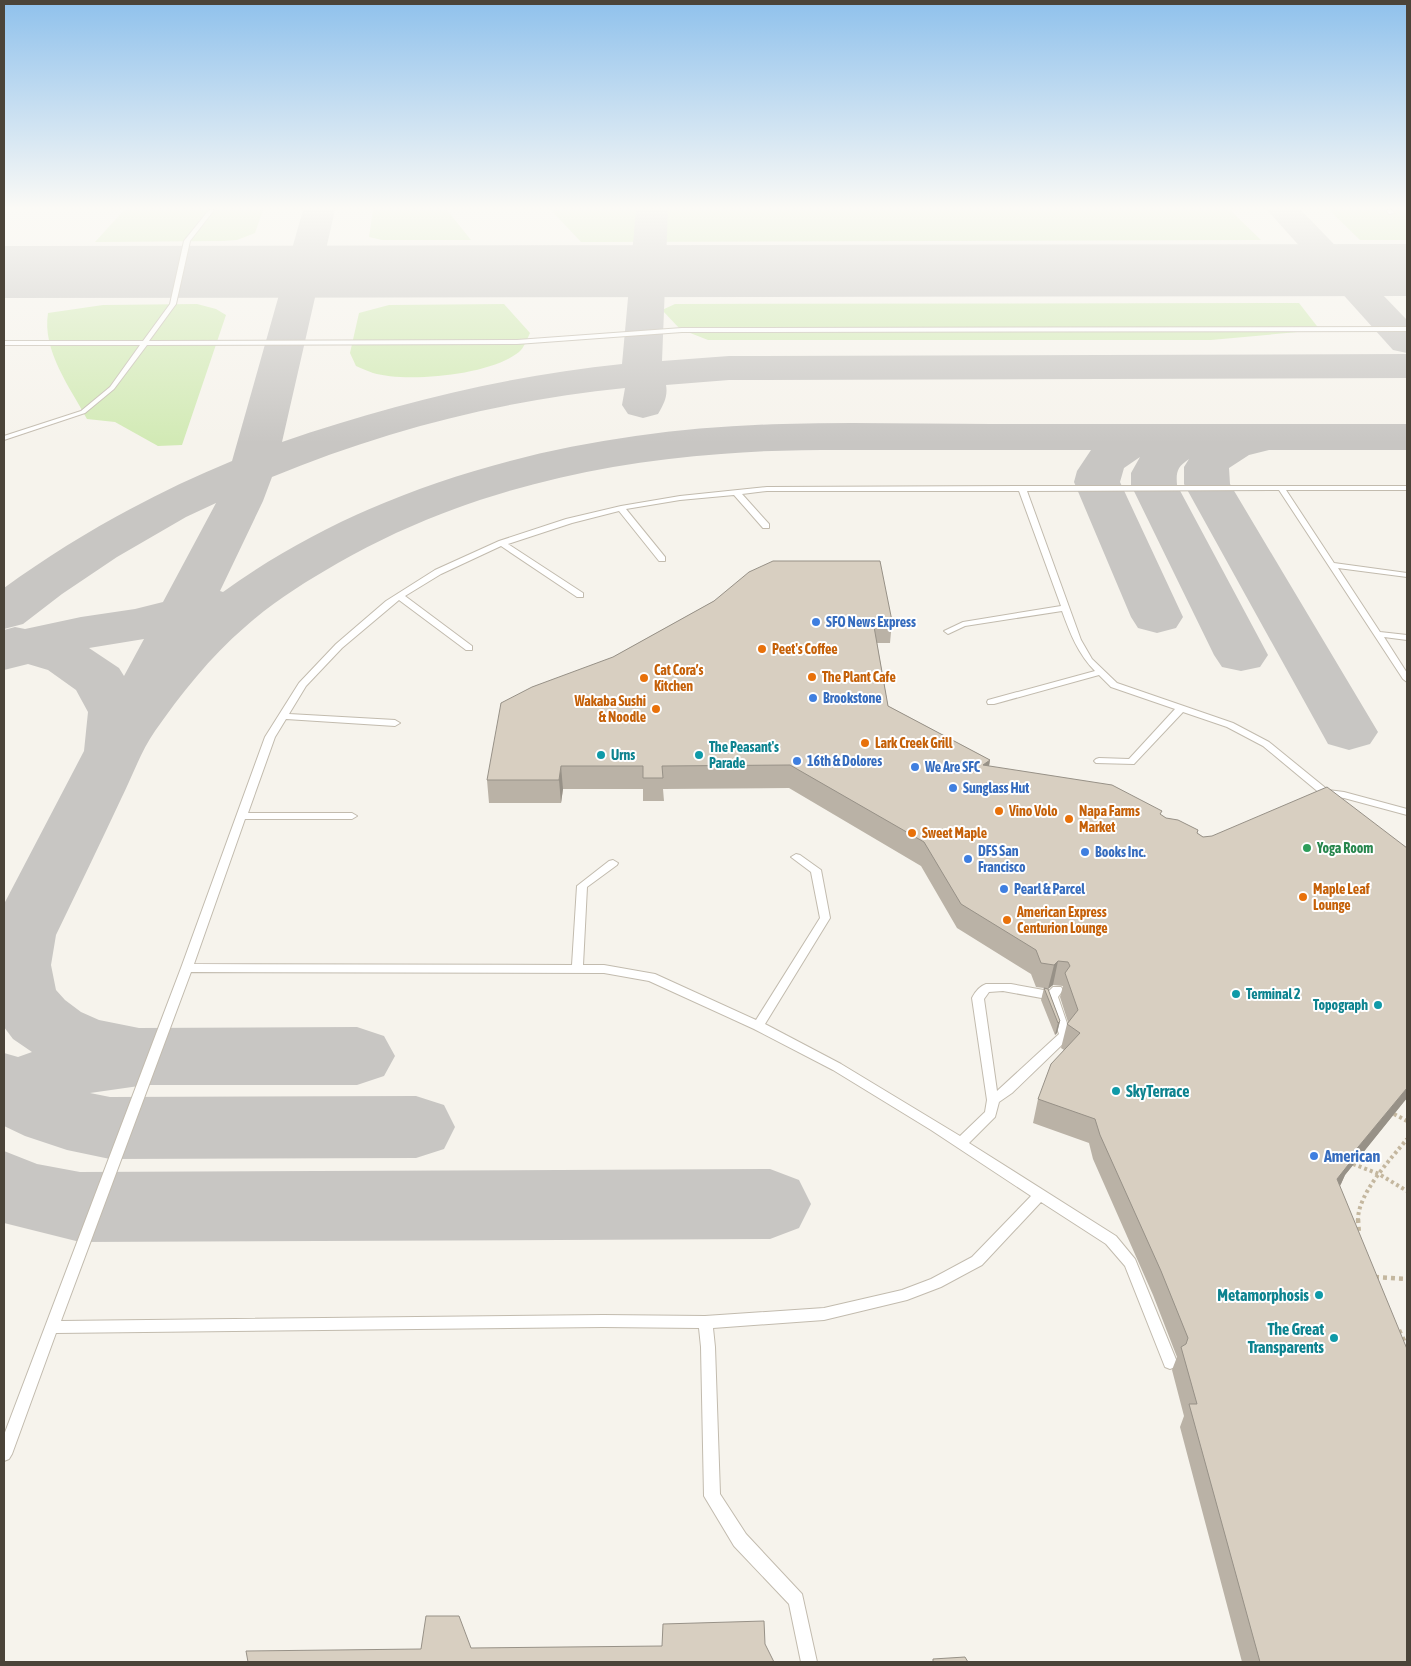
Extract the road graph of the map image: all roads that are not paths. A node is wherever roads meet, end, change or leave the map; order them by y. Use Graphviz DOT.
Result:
graph roads {
  1 [pos="177,288"];
  2 [pos="1407,329"];
  3 [pos="4,343"];
  4 [pos="144,343"];
  5 [pos="4,438"];
  6 [pos="1022,488"];
  7 [pos="1281,488"];
  8 [pos="1407,488"];
  9 [pos="736,492"];
  10 [pos="621,508"];
  11 [pos="766,526"];
  12 [pos="502,543"];
  13 [pos="662,559"];
  14 [pos="1331,565"];
  15 [pos="1407,575"];
  16 [pos="580,594"];
  17 [pos="399,596"];
  18 [pos="1066,608"];
  19 [pos="948,631"];
  20 [pos="1377,634"];
  21 [pos="1407,637"];
  22 [pos="469,648"];
  23 [pos="1100,672"];
  24 [pos="1407,680"];
  25 [pos="992,702"];
  26 [pos="1181,708"];
  27 [pos="282,716"];
  28 [pos="394,723"];
  29 [pos="1099,761"];
  30 [pos="1407,812"];
  31 [pos="241,816"];
  32 [pos="352,816"];
  33 [pos="796,857"];
  34 [pos="613,863"];
  35 [pos="187,968"];
  36 [pos="578,969"];
  37 [pos="758,1026"];
  38 [pos="993,1100"];
  39 [pos="960,1144"];
  40 [pos="1040,1195"];
  41 [pos="705,1322"];
  42 [pos="52,1327"];
  43 [pos="1170,1362"];
  44 [pos="4,1454"];
  45 [pos="809,1662"];
  1 -- 4 [label="lane"];
  2 -- 4 [label="lane"];
  3 -- 4 [label="lane"];
  4 -- 5 [label="lane"];
  6 -- 7 [label="lane"];
  6 -- 9 [label="lane"];
  6 -- 18 [label="lane"];
  7 -- 8 [label="lane"];
  7 -- 14 [label="lane"];
  9 -- 10 [label="lane"];
  9 -- 11 [label="lane"];
  10 -- 12 [label="lane"];
  10 -- 13 [label="lane"];
  12 -- 16 [label="lane"];
  12 -- 17 [label="lane"];
  14 -- 15 [label="lane"];
  14 -- 20 [label="lane"];
  17 -- 22 [label="lane"];
  17 -- 27 [label="lane"];
  18 -- 19 [label="lane"];
  18 -- 23 [label="lane"];
  20 -- 21 [label="lane"];
  20 -- 24 [label="lane"];
  23 -- 25 [label="lane"];
  23 -- 26 [label="lane"];
  26 -- 29 [label="lane"];
  26 -- 30 [label="lane"];
  27 -- 28 [label="lane"];
  27 -- 31 [label="lane"];
  31 -- 32 [label="lane"];
  31 -- 35 [label="lane"];
  33 -- 37 [label="lane"];
  34 -- 36 [label="lane"];
  35 -- 36 [label="lane"];
  35 -- 42 [label="lane"];
  36 -- 37 [label="lane"];
  37 -- 39 [label="lane"];
  38 -- 38 [label="lane"];
  38 -- 39 [label="lane"];
  39 -- 40 [label="lane"];
  40 -- 41 [label="lane"];
  40 -- 43 [label="lane"];
  41 -- 42 [label="lane"];
  41 -- 45 [label="lane"];
  42 -- 44 [label="lane"];
}
